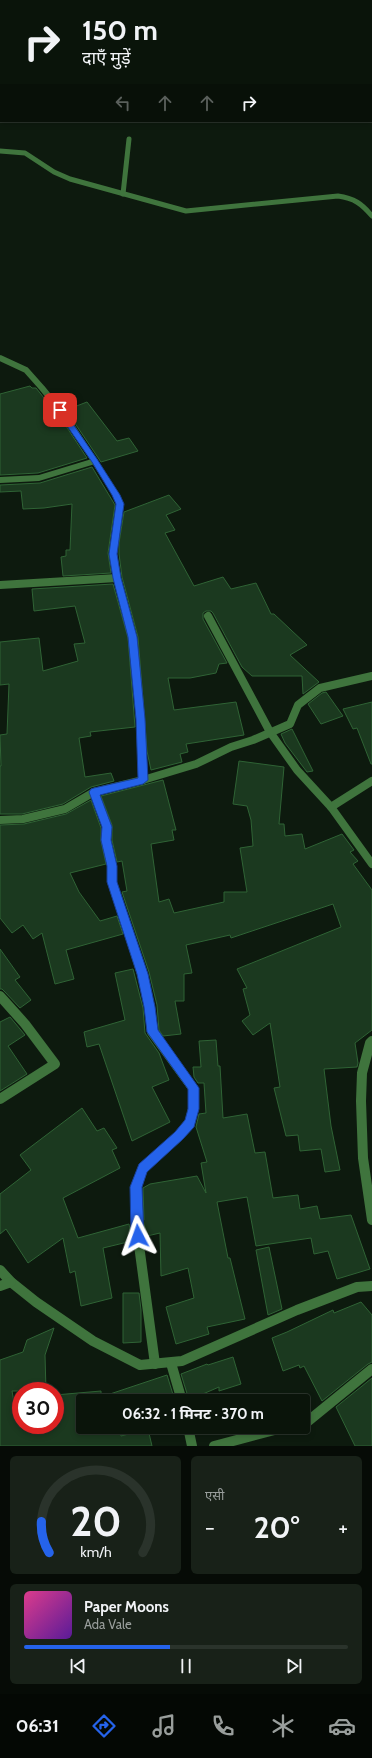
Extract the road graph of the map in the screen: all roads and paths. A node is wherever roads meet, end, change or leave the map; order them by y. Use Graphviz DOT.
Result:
graph roads {
  1 [pos="129,139"];
  2 [pos="0,151"];
  3 [pos="124,194"];
  4 [pos="372,216"];
  5 [pos="0,358"];
  6 [pos="95,461"];
  7 [pos="0,480"];
  8 [pos="117,578"];
  9 [pos="0,585"];
  10 [pos="208,616"];
  11 [pos="372,676"];
  12 [pos="270,732"];
  13 [pos="143,780"];
  14 [pos="372,781"];
  15 [pos="94,792"];
  16 [pos="331,807"];
  17 [pos="0,820"];
  18 [pos="372,864"];
  19 [pos="0,996"];
  20 [pos="372,1041"];
  21 [pos="0,1099"];
  22 [pos="372,1220"];
  23 [pos="0,1270"];
  24 [pos="5,1284"];
  25 [pos="372,1286"];
  26 [pos="172,1363"];
  27 [pos="155,1364"];
  28 [pos="372,1369"];
  29 [pos="180,1394"];
  30 [pos="310,1420"];
  31 [pos="189,1434"];
  32 [pos="259,1434"];
  33 [pos="192,1446"];
  34 [pos="214,1446"];
  1 -- 3 [label="street"];
  2 -- 3 [label="street"];
  3 -- 4 [label="street"];
  5 -- 6 [label="street"];
  6 -- 7 [label="street"];
  6 -- 8 [label="street"];
  8 -- 9 [label="street"];
  8 -- 13 [label="street"];
  10 -- 12 [label="street"];
  11 -- 12 [label="street"];
  12 -- 13 [label="street"];
  12 -- 16 [label="street"];
  13 -- 15 [label="street"];
  14 -- 16 [label="street"];
  15 -- 17 [label="street"];
  15 -- 27 [label="street"];
  16 -- 18 [label="street"];
  19 -- 21 [label="street"];
  20 -- 22 [label="street"];
  23 -- 24 [label="street"];
  24 -- 27 [label="street"];
  25 -- 26 [label="street"];
  26 -- 27 [label="street"];
  26 -- 29 [label="street"];
  28 -- 30 [label="street"];
  31 -- 33 [label="street"];
  32 -- 34 [label="street"];
}
